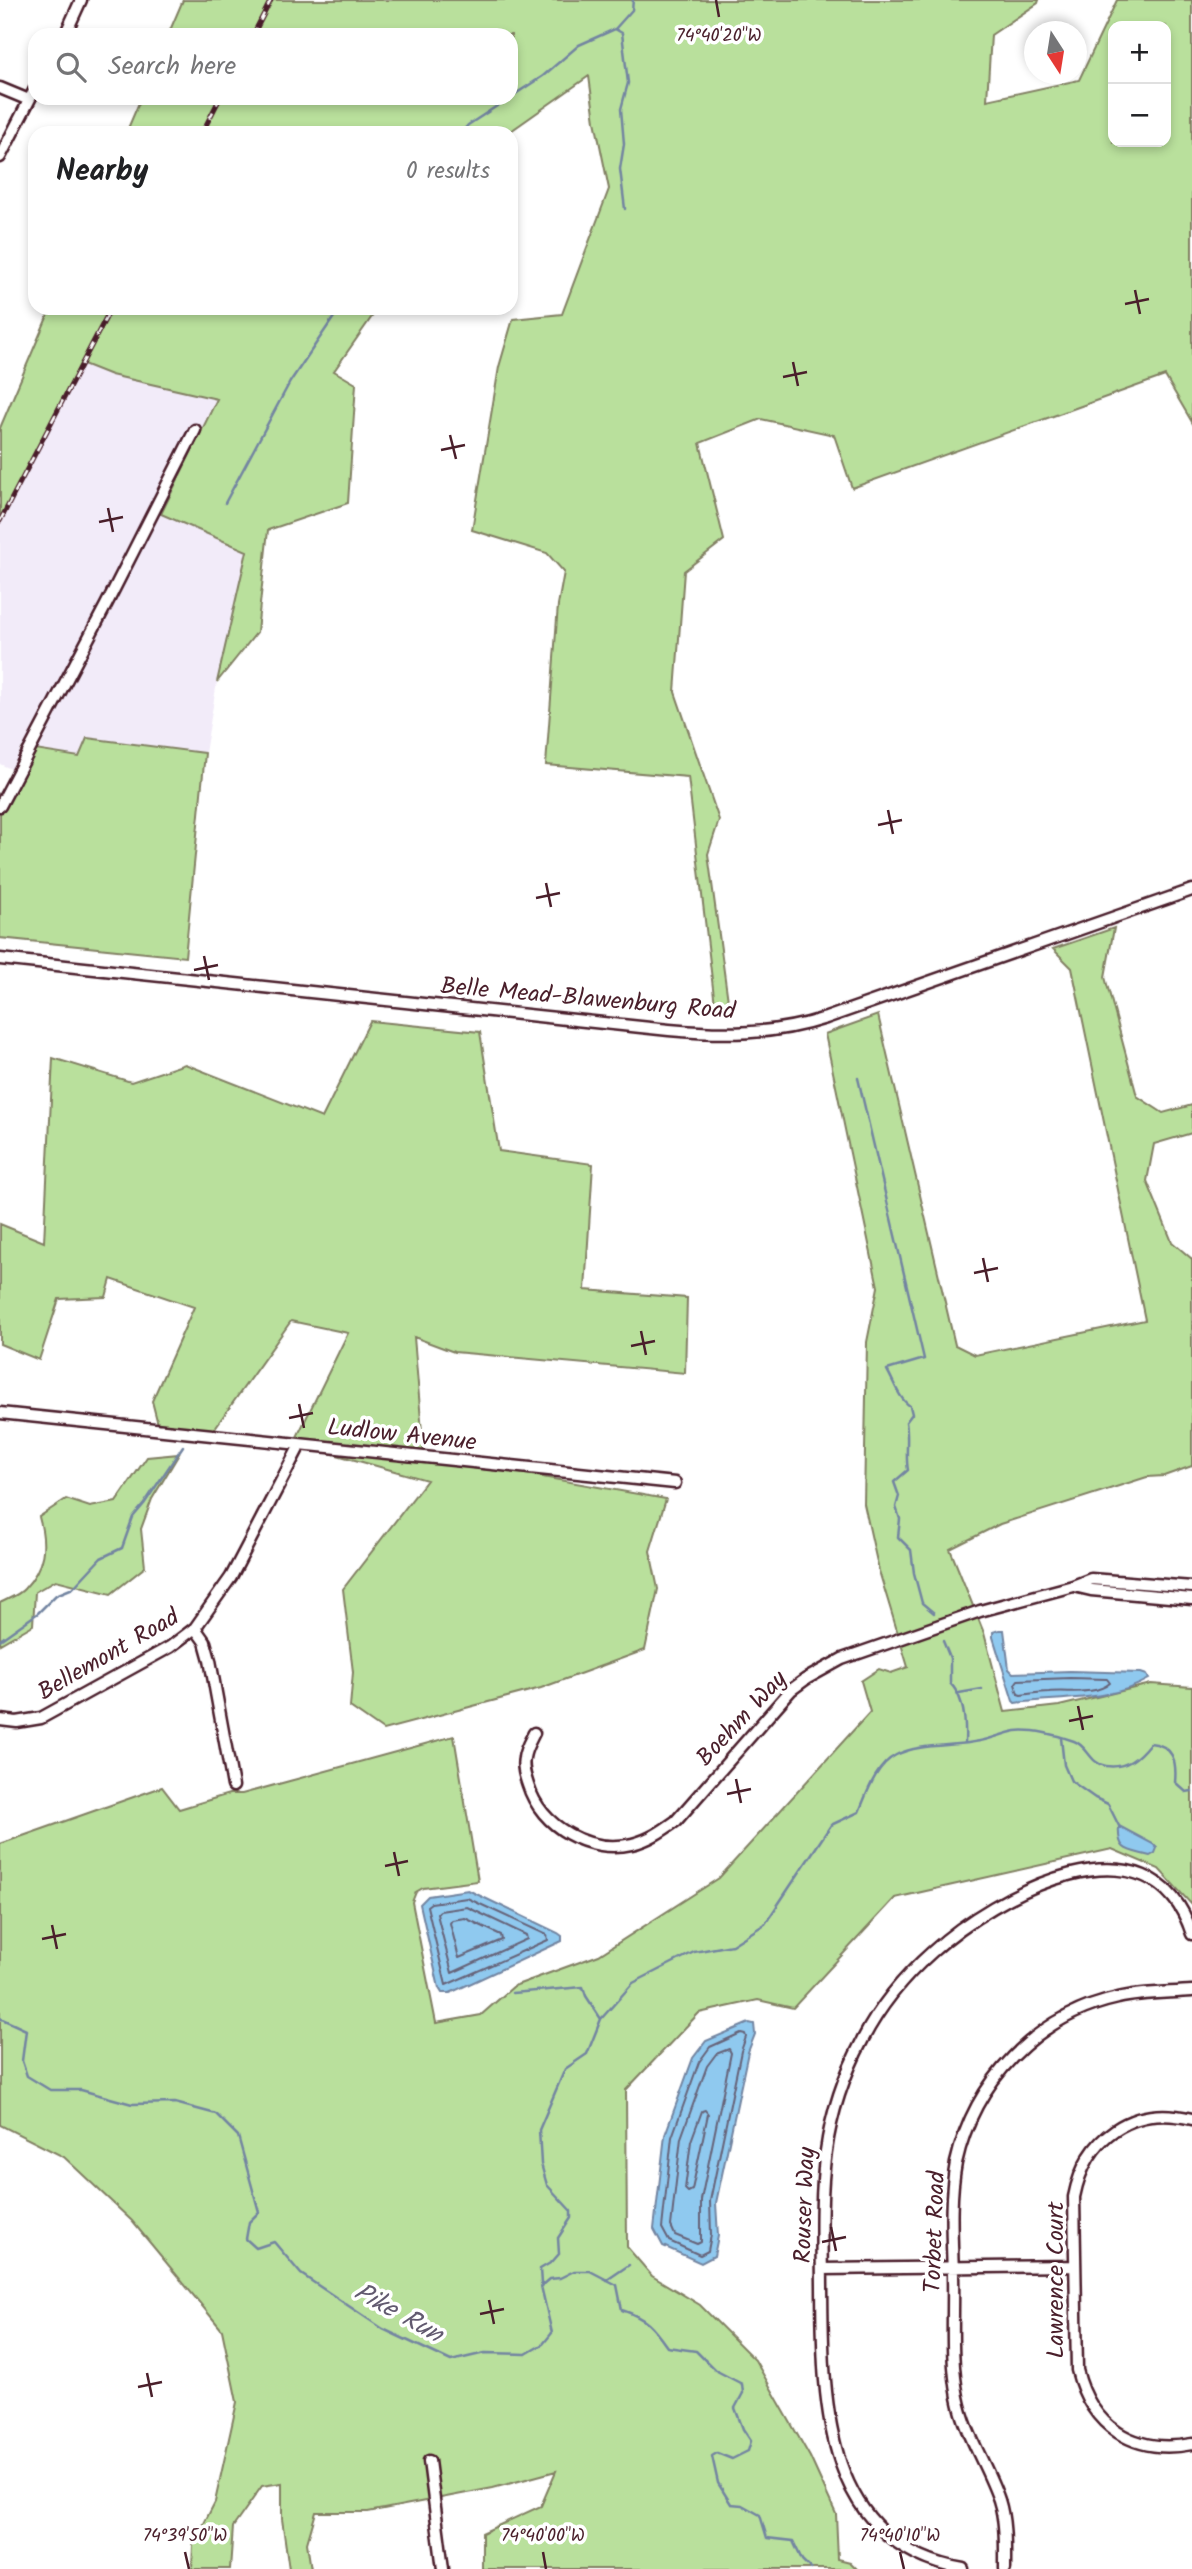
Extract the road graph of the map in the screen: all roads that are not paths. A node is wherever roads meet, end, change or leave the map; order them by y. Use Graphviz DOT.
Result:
graph roads {
  1 [pos="81,0"];
  2 [pos="68,28"];
  3 [pos="0,88"];
  4 [pos="28,100"];
  5 [pos="28,102"];
  6 [pos="0,157"];
  7 [pos="195,430"];
  8 [pos="0,806"];
  9 [pos="1192,890"];
  10 [pos="0,959"];
  11 [pos="0,1414"];
  12 [pos="300,1445"];
  13 [pos="675,1483"];
  14 [pos="1169,1585"];
  15 [pos="1073,1586"];
  16 [pos="1192,1587"];
  17 [pos="1170,1598"];
  18 [pos="1192,1599"];
  19 [pos="195,1628"];
  20 [pos="0,1720"];
  21 [pos="534,1732"];
  22 [pos="233,1786"];
  23 [pos="1192,1934"];
  24 [pos="1192,1992"];
  25 [pos="1192,2119"];
  26 [pos="1075,2266"];
  27 [pos="953,2267"];
  28 [pos="822,2269"];
  29 [pos="1192,2444"];
  30 [pos="429,2461"];
  31 [pos="443,2569"];
  32 [pos="963,2569"];
  33 [pos="1005,2569"];
  1 -- 2 [label="street"];
  3 -- 4 [label="street"];
  5 -- 6 [label="street"];
  7 -- 8 [label="street"];
  9 -- 10 [label="street, Belle Mead-Blawenburg Road"];
  11 -- 12 [label="street, Ludlow Avenue"];
  12 -- 13 [label="street, Ludlow Avenue"];
  12 -- 19 [label="street, Bellemont Road"];
  14 -- 15 [label="street, Boehm Way"];
  14 -- 16 [label="street, Boehm Way"];
  14 -- 17 [label="street"];
  15 -- 17 [label="street, Boehm Way"];
  15 -- 21 [label="street, Boehm Way"];
  17 -- 18 [label="street, Boehm Way"];
  19 -- 20 [label="street, Bellemont Road"];
  19 -- 22 [label="street"];
  23 -- 28 [label="street, Rouser Way"];
  24 -- 27 [label="street, Torbet Road"];
  25 -- 26 [label="street, Lawrence Court"];
  26 -- 27 [label="street"];
  26 -- 29 [label="street, Lawrence Court"];
  27 -- 28 [label="street"];
  27 -- 33 [label="street, Torbet Road"];
  28 -- 32 [label="street, Rouser Way"];
  30 -- 31 [label="street"];
}
